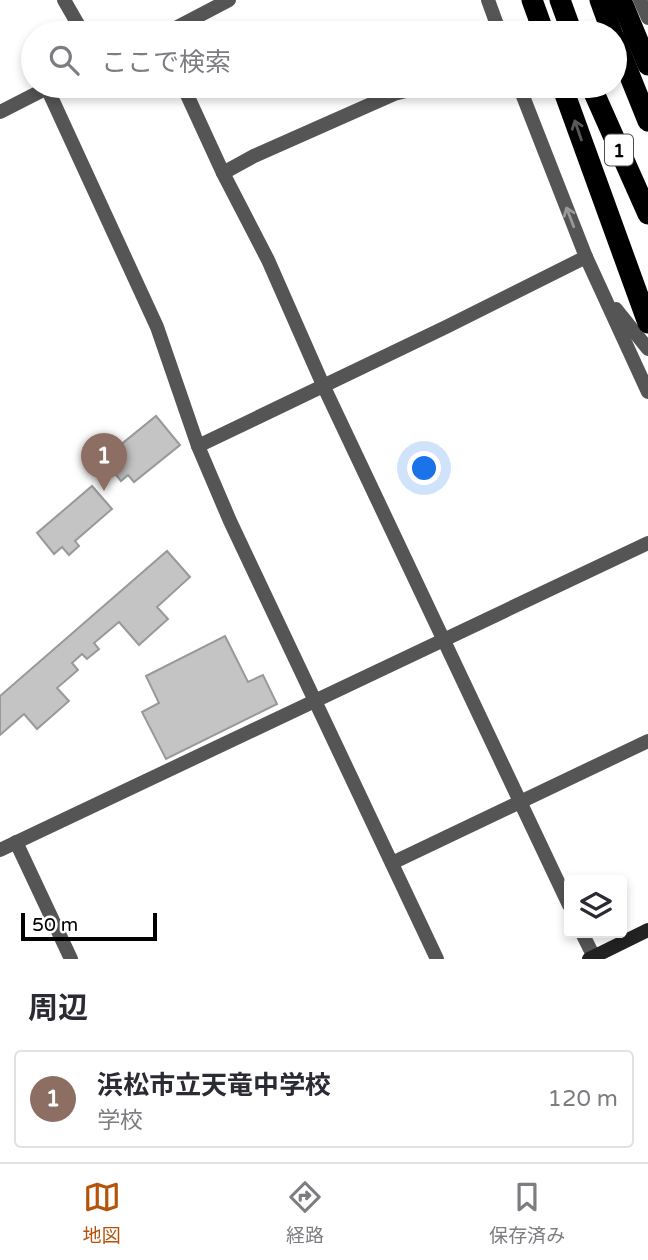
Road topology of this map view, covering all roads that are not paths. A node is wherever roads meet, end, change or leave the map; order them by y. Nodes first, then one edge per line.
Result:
1 (64, 0) edge
2 (229, 0) edge
3 (488, 0) edge
4 (533, 0) edge
5 (560, 0) edge
6 (600, 0) edge
7 (621, 0) edge
8 (640, 0) edge
9 (648, 18) edge
10 (76, 21) edge
11 (189, 21) edge
12 (496, 21) edge
13 (540, 21) edge
14 (568, 21) edge
15 (608, 21) edge
16 (648, 65) edge
17 (627, 69) edge
18 (27, 98) edge
19 (54, 98) edge
20 (189, 98) edge
21 (383, 98) edge
22 (524, 98) edge
23 (566, 98) edge
24 (596, 98) edge
25 (0, 112) edge
26 (648, 121) edge
27 (223, 173) junction
28 (648, 214) edge
29 (586, 257) junction
30 (601, 290) junction
31 (648, 323) edge
32 (648, 349) edge
33 (323, 385) junction
34 (648, 392) edge
35 (198, 446) junction
36 (648, 543) edge
37 (444, 641) junction
38 (315, 702) junction
39 (648, 741) edge
40 (520, 802) junction
41 (16, 842) junction
42 (0, 850) edge
43 (392, 863) junction
44 (564, 894) edge
45 (648, 930) edge
46 (584, 938) edge
47 (593, 958) edge
48 (71, 959) edge
49 (438, 959) edge

1 - 10 street
2 - 11 street
3 - 12 street
4 - 13 highway
5 - 14 highway
6 - 15 highway
7 - 16 highway
8 - 9 street
17 - 26 highway, 1
18 - 25 street
19 - 35 street
20 - 27 street
21 - 27 street
29 -> 22 street
31 -> 23 highway
24 - 28 highway, 1
27 - 33 street
29 - 30 street
29 - 33 street
30 - 32 street
30 - 34 street
33 - 35 street
33 - 37 street
35 - 38 street
36 - 37 street
37 - 38 street
37 - 40 street
38 - 41 street
38 - 43 street
39 - 40 street
40 - 43 street
40 - 44 street
41 - 42 street
41 - 48 street
43 - 49 street
45 - 47 street
46 - 47 street

